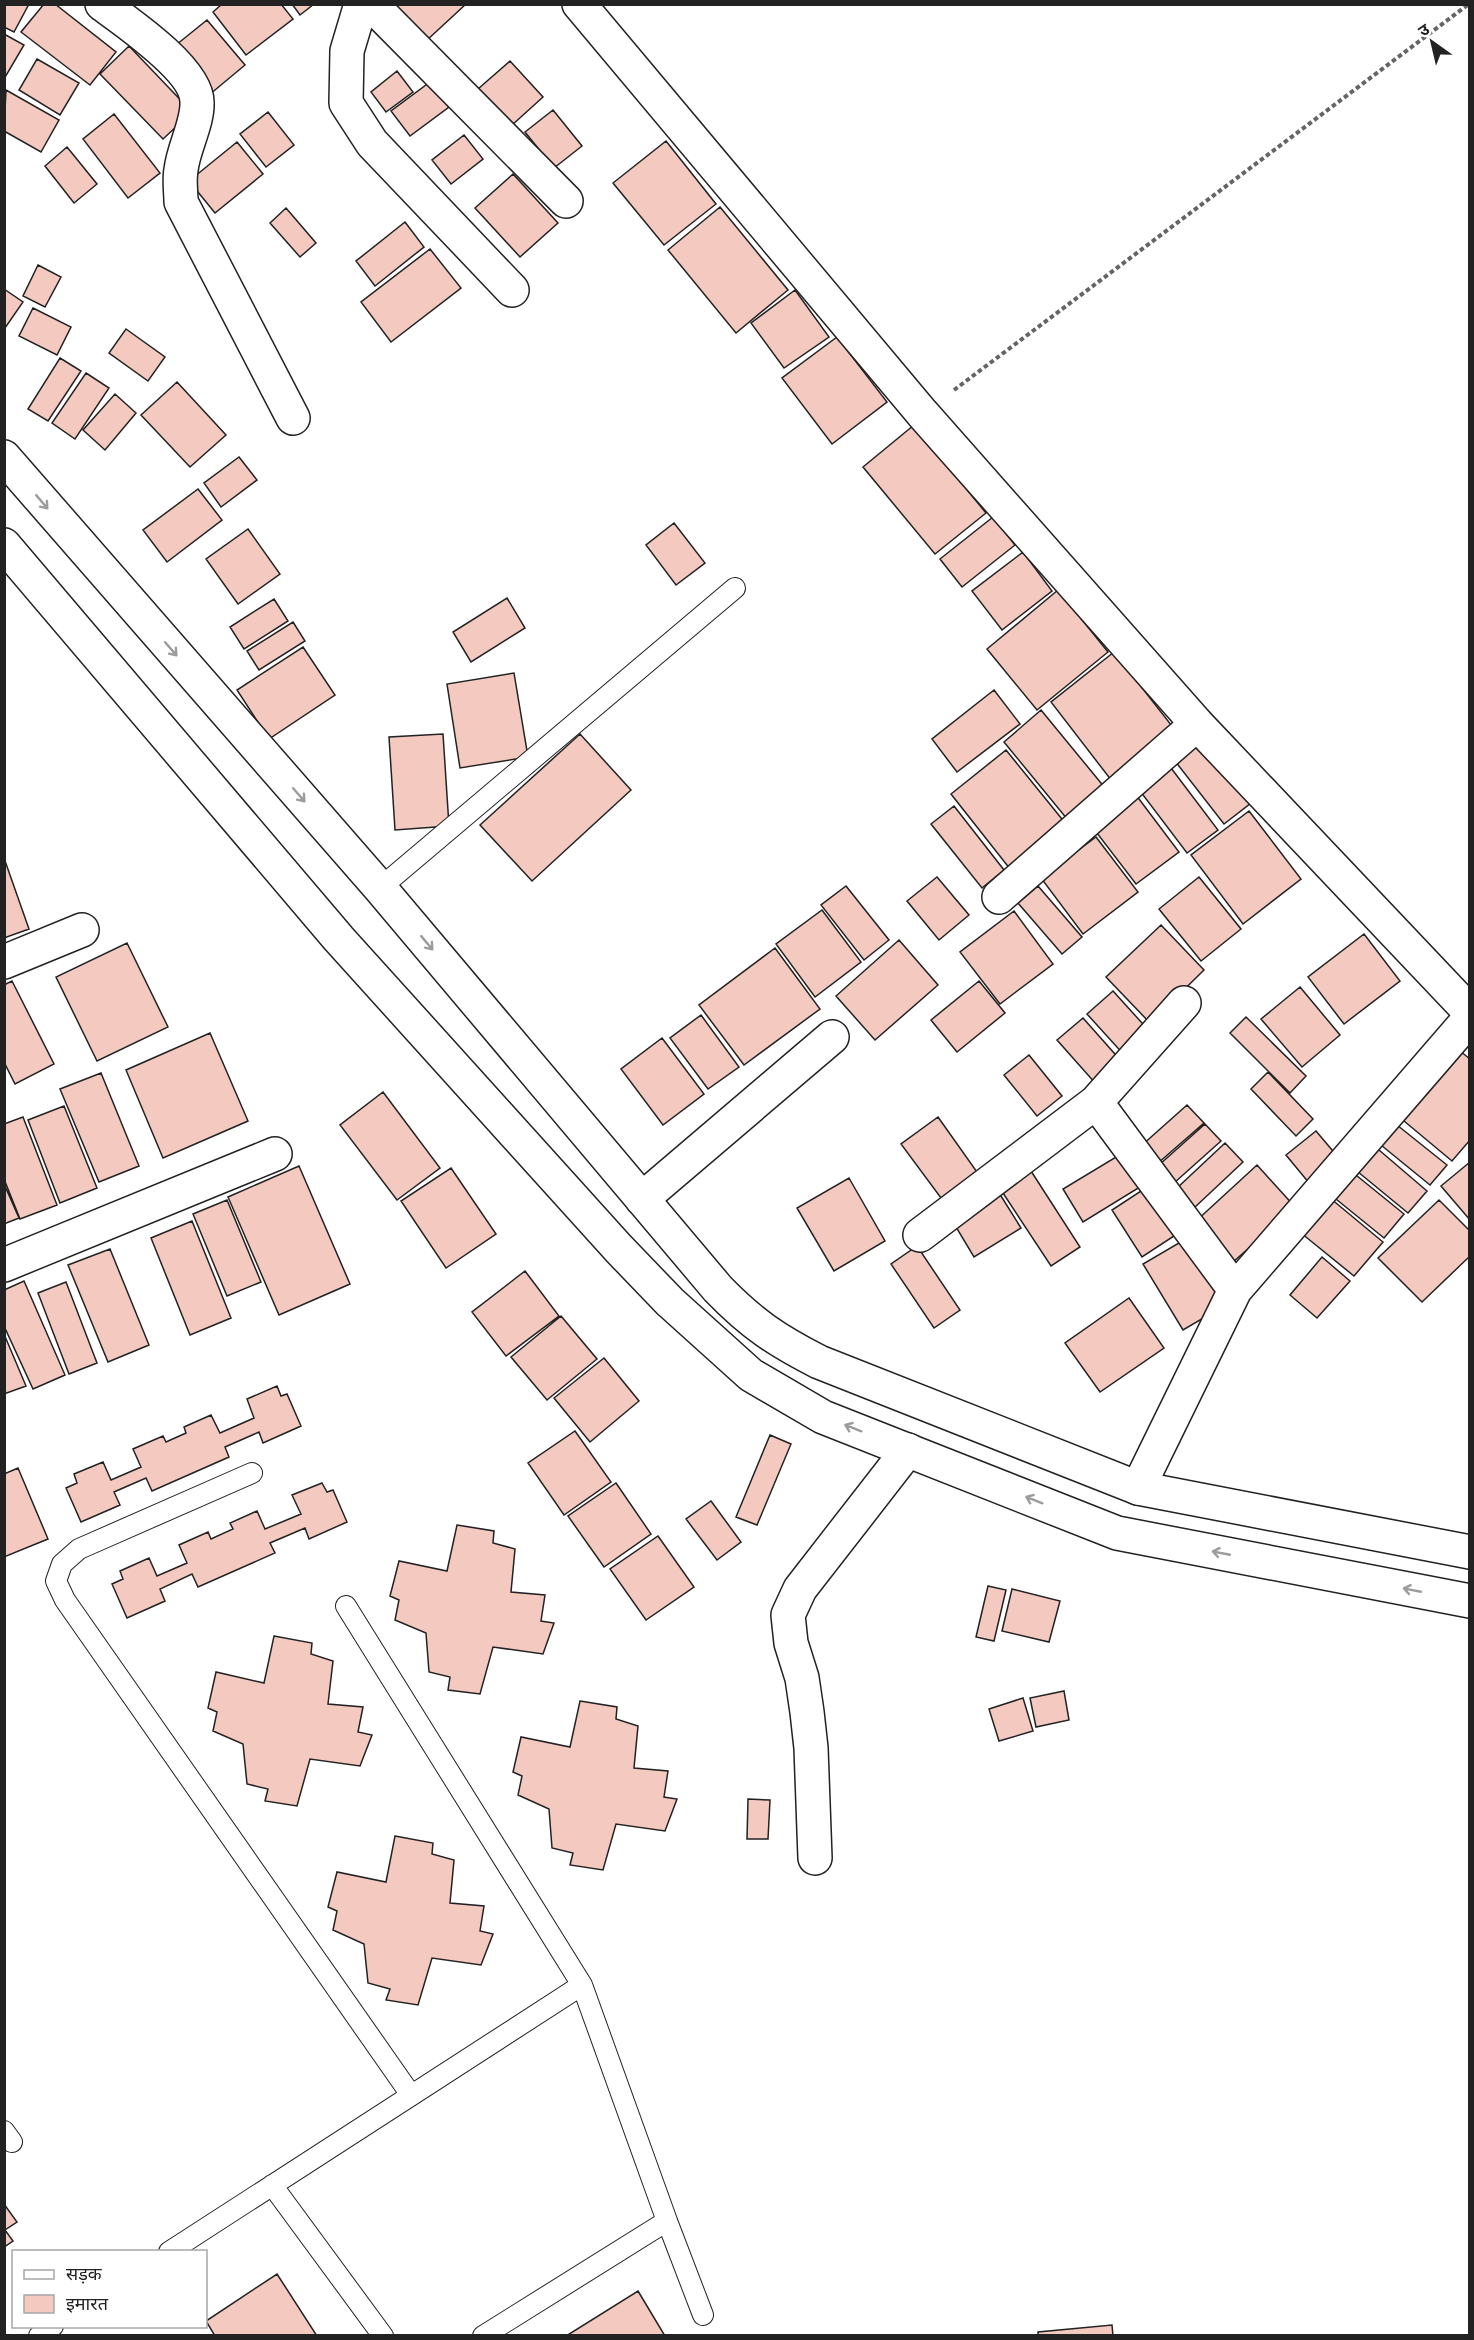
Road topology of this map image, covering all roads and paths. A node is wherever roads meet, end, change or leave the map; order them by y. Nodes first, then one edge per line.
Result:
1 (102, 4) edge
2 (361, 4) edge
3 (371, 4) edge
4 (579, 4) edge
5 (1469, 4) edge
6 (566, 201) dead end
7 (512, 291) dead end
8 (922, 413) junction
9 (293, 418) dead end
10 (4, 457) edge
11 (4, 545) edge
12 (735, 588) dead end
13 (1197, 724) junction
14 (380, 888) junction
15 (999, 897) dead end
16 (82, 930) dead end
17 (4, 962) edge
18 (1184, 1003) dead end
19 (1470, 1012) edge
20 (1470, 1018) edge
21 (832, 1038) dead end
22 (1096, 1102) junction
23 (275, 1154) dead end
24 (642, 1199) junction
25 (920, 1235) dead end
26 (4, 1265) edge
27 (1235, 1290) junction
28 (908, 1450) junction
29 (252, 1473) dead end
30 (1138, 1488) junction
31 (1470, 1552) edge
32 (1470, 1601) edge
33 (346, 1606) dead end
34 (815, 1858) dead end
35 (582, 1985) junction
36 (411, 2096) junction
37 (272, 2185) junction
38 (667, 2221) junction
39 (172, 2250) edge
40 (703, 2315) dead end
41 (383, 2336) edge
42 (483, 2336) edge

1 - 9 street
2 - 7 street
3 - 6 street
4 - 8 street
5 - 8 path
8 - 13 street
10 -> 14 street
28 -> 11 street
12 - 14 lane
13 - 15 street
13 - 19 street
14 -> 24 street
16 - 17 street
18 - 22 street
20 - 27 street
21 - 24 street
22 - 25 street
22 - 27 street
23 - 26 street
24 - 30 street
27 - 30 street
32 -> 28 street
28 - 34 street
29 - 36 lane
30 - 31 street
33 - 35 lane
35 - 36 lane
35 - 38 lane
36 - 37 lane
37 - 39 lane
37 - 41 lane
38 - 40 lane
38 - 42 lane

